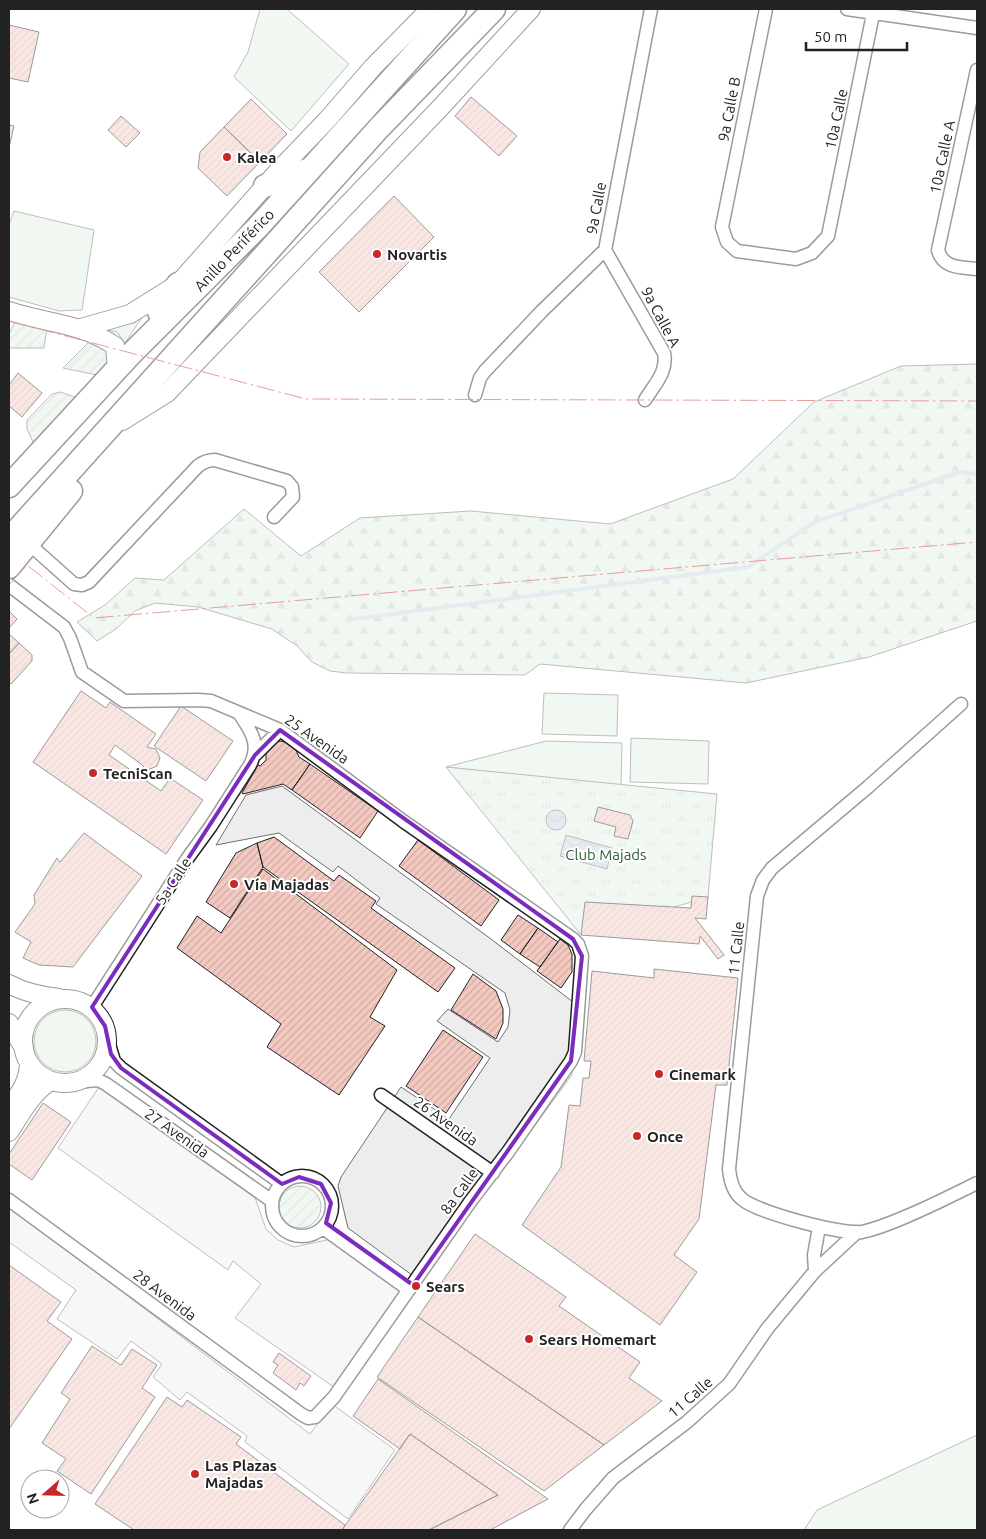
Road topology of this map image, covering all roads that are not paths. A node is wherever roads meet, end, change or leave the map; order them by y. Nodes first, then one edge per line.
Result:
1 (430, 9) edge
2 (455, 9) edge
3 (470, 9) edge
4 (494, 9) edge
5 (531, 9) edge
6 (651, 9) edge
7 (766, 9) edge
8 (847, 9) edge
9 (874, 11) edge
10 (977, 28) edge
11 (977, 70) edge
12 (379, 128) junction
13 (311, 168) junction
14 (265, 186) junction
15 (828, 236) joint
16 (605, 250) junction
17 (977, 269) edge
18 (178, 284) junction
19 (9, 311) edge
20 (81, 328) junction
21 (123, 363) junction
22 (474, 395) dead end
23 (645, 400) dead end
24 (102, 436) junction
25 (9, 486) edge
26 (274, 517) dead end
27 (19, 541) edge
28 (9, 567) edge
29 (9, 585) edge
30 (961, 704) dead end
31 (239, 713) junction
32 (280, 730) junction
33 (255, 755) junction
34 (580, 950) joint
35 (9, 984) edge
36 (62, 998) junction
37 (92, 1007) junction
38 (9, 1023) edge
39 (108, 1042) junction
40 (26, 1055) junction
41 (51, 1081) junction
42 (76, 1082) junction
43 (381, 1095) dead end
44 (9, 1108) edge
45 (9, 1132) edge
46 (493, 1173) junction
47 (282, 1184) junction
48 (977, 1184) edge
49 (9, 1200) edge
50 (272, 1201) junction
51 (325, 1225) junction
52 (819, 1227) junction
53 (857, 1232) junction
54 (815, 1271) junction
55 (411, 1288) junction
56 (301, 1414) joint
57 (570, 1530) edge

1 - 14 street, Anillo Periférico
2 - 13 highway, Anillo Periférico
3 - 12 highway
4 - 12 highway, Anillo Periférico
5 - 24 street
6 - 16 street, 9a Calle
7 - 15 street, 9a Calle B
8 - 9 street
9 - 10 street
9 - 15 street, 10a Calle
11 - 17 street, 10a Calle A
12 - 24 highway, Anillo Periférico
13 - 14 highway
13 - 21 highway, Anillo Periférico
14 - 18 street, Anillo Periférico
16 - 22 street, 9a Calle
16 - 23 street, 9a Calle A
18 - 20 street, Anillo Periférico
18 - 21 highway
19 - 20 street
20 - 21 street
21 - 25 highway, Anillo Periférico
24 - 27 highway, Anillo Periférico
26 - 27 street
27 - 28 highway, Anillo Periférico
29 - 31 street, 25 Avenida
30 - 52 street, 11 Calle
31 - 32 street, 25 Avenida
31 - 33 street
32 - 33 street, 5a Calle
32 - 34 street, 25 Avenida
33 - 37 street, 5a Calle
34 - 46 street, 8a Calle
35 - 36 street
36 - 37 street
36 - 40 street
37 - 39 street
38 - 40 street
39 - 42 street
39 - 47 street, 27 Avenida
40 - 41 street
40 - 44 street
41 - 42 street
41 - 45 street
42 - 50 street, 27 Avenida
43 - 46 street, 26 Avenida
46 - 55 street, 8a Calle
47 - 50 street
47 - 51 street
48 - 53 street, 11 Calle
49 - 56 street, 28 Avenida
50 - 51 street
51 - 55 street
52 - 53 street, 11 Calle
52 - 54 street
53 - 54 street, 11 Calle
54 - 57 street, 11 Calle
55 - 56 street, 8a Calle

